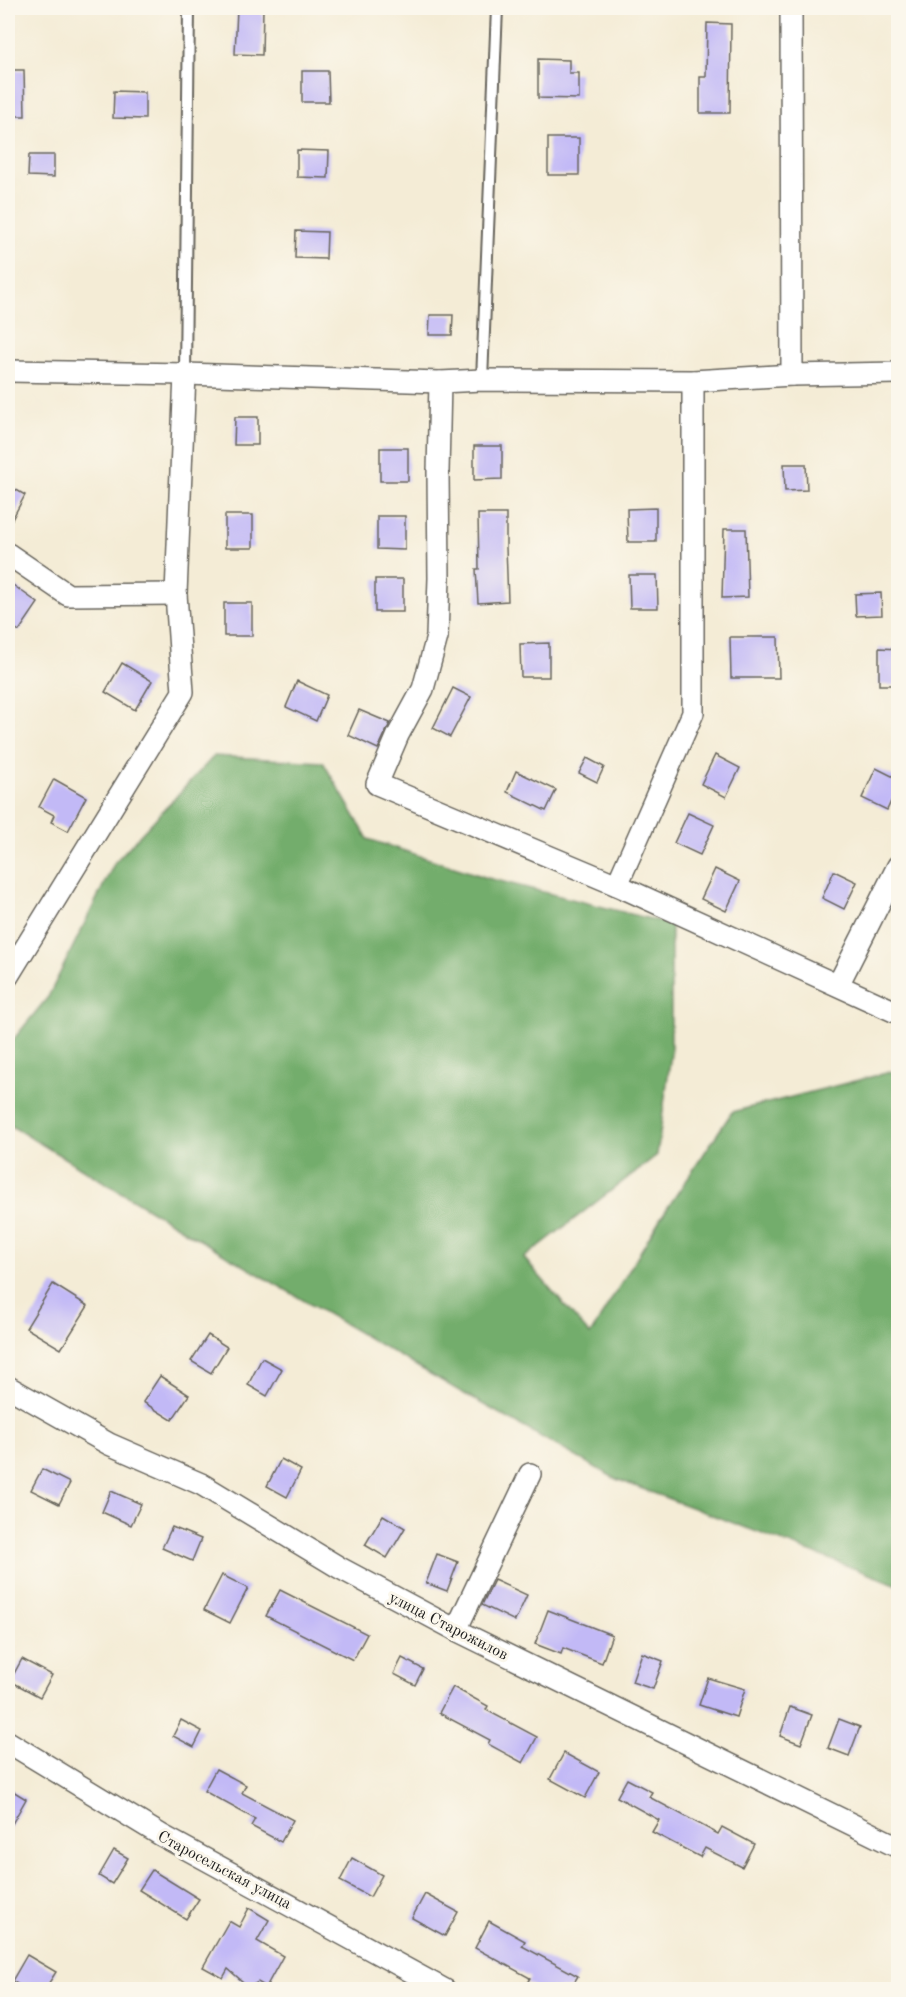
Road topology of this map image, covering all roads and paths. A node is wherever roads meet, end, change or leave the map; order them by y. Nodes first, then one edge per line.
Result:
1 (189, 8) edge
2 (497, 8) edge
3 (790, 8) edge
4 (8, 371) edge
5 (185, 374) junction
6 (898, 374) edge
7 (792, 375) junction
8 (482, 380) junction
9 (693, 381) junction
10 (440, 382) junction
11 (8, 554) edge
12 (176, 594) junction
13 (898, 866) edge
14 (617, 885) junction
15 (8, 976) edge
16 (838, 985) junction
17 (898, 1013) edge
18 (8, 1387) edge
19 (530, 1474) dead end
20 (456, 1630) junction
21 (8, 1742) edge
22 (898, 1847) edge
23 (445, 1989) edge

1 - 5 lane
2 - 8 lane
3 - 7 street
4 - 5 street
5 - 10 street
5 - 12 street
6 - 7 street
7 - 9 street
8 - 9 street
8 - 10 street
9 - 14 street
10 - 14 street
11 - 12 street
12 - 15 street
13 - 16 street
14 - 16 street
16 - 17 street
18 - 20 street, улица Старожилов
19 - 20 street
20 - 22 street, улица Старожилов
21 - 23 street, Старосельская улица

